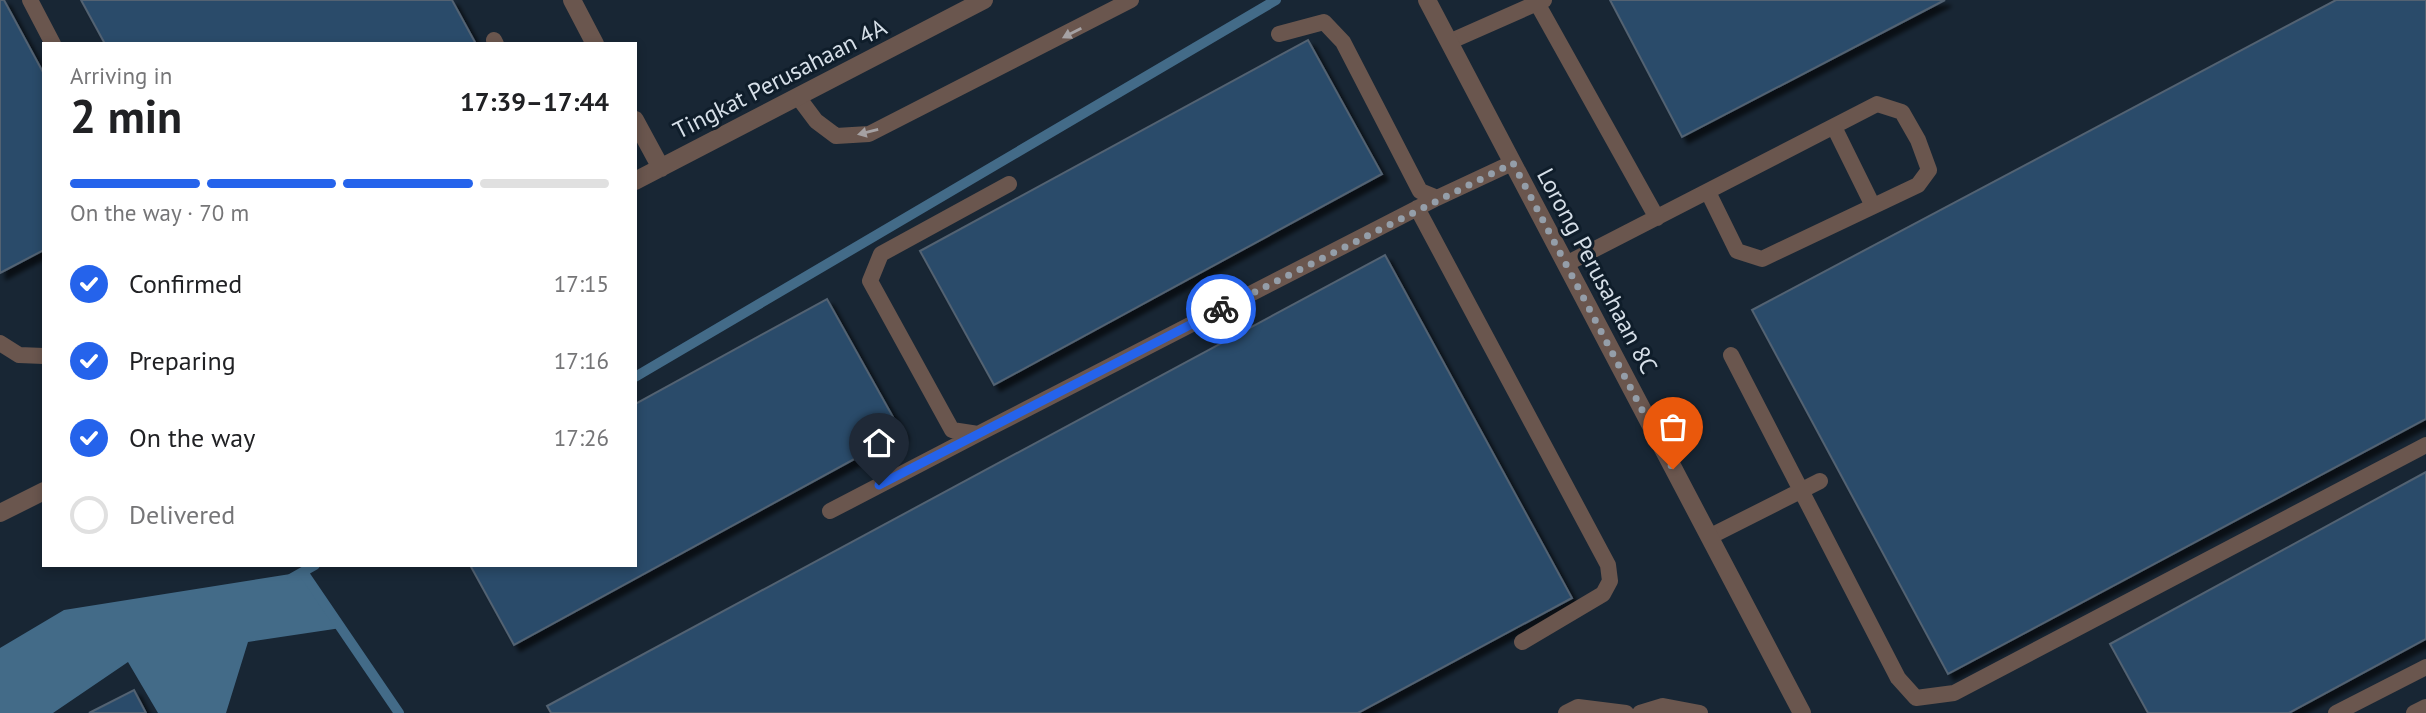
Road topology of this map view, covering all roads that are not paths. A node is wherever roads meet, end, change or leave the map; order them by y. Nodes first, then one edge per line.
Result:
1 (30, 0) edge
2 (572, 0) edge
3 (984, 0) edge
4 (1132, 0) edge
5 (1427, 0) edge
6 (1540, 2) edge
7 (1279, 34) dead end
8 (52, 42) edge
9 (594, 42) edge
10 (1449, 42) junction
11 (798, 97) junction
12 (637, 124) edge
13 (1834, 127) junction
14 (1513, 163) junction
15 (661, 168) junction
16 (637, 180) edge
17 (1009, 184) dead end
18 (1708, 192) junction
19 (1437, 198) junction
20 (1873, 206) junction
21 (1417, 208) junction
22 (1657, 218) junction
23 (1566, 264) junction
24 (0, 343) edge
25 (1731, 355) dead end
26 (42, 356) edge
27 (978, 434) junction
28 (2426, 445) edge
29 (1820, 481) dead end
30 (1800, 491) junction
31 (42, 492) edge
32 (830, 511) dead end
33 (0, 513) edge
34 (1709, 537) junction
35 (1522, 642) dead end
36 (2426, 667) edge
37 (2426, 707) edge
38 (1566, 713) edge
39 (1626, 713) edge
40 (1640, 713) edge
41 (1700, 713) edge
42 (1802, 713) edge
43 (2336, 713) edge
44 (2414, 713) edge

1 - 8 lane
2 - 9 street
3 - 11 street, Tingkat Perusahaan 4A
4 -> 11 lane
5 - 10 street, Lorong Perusahaan 8C
6 - 10 lane
6 - 22 lane
7 - 19 lane
10 - 14 street, Lorong Perusahaan 8C
11 - 15 street, Tingkat Perusahaan 4A
12 - 15 street
13 - 18 lane
13 - 20 lane
13 - 20 lane
14 - 19 lane
14 - 23 street, Lorong Perusahaan 8C
15 - 16 street, Tingkat Perusahaan 4A
17 - 27 lane
18 - 20 lane
18 - 22 lane
19 - 21 lane
21 - 27 lane
21 - 35 lane
22 - 23 lane
23 - 34 street, Lorong Perusahaan 8C
24 - 26 lane
25 - 30 lane
27 - 32 lane
28 - 30 lane
29 - 30 lane
30 - 34 lane
31 - 33 street
34 - 42 street, Lorong Perusahaan 8C
36 - 43 lane
37 - 44 lane
38 - 39 lane
40 - 41 lane

